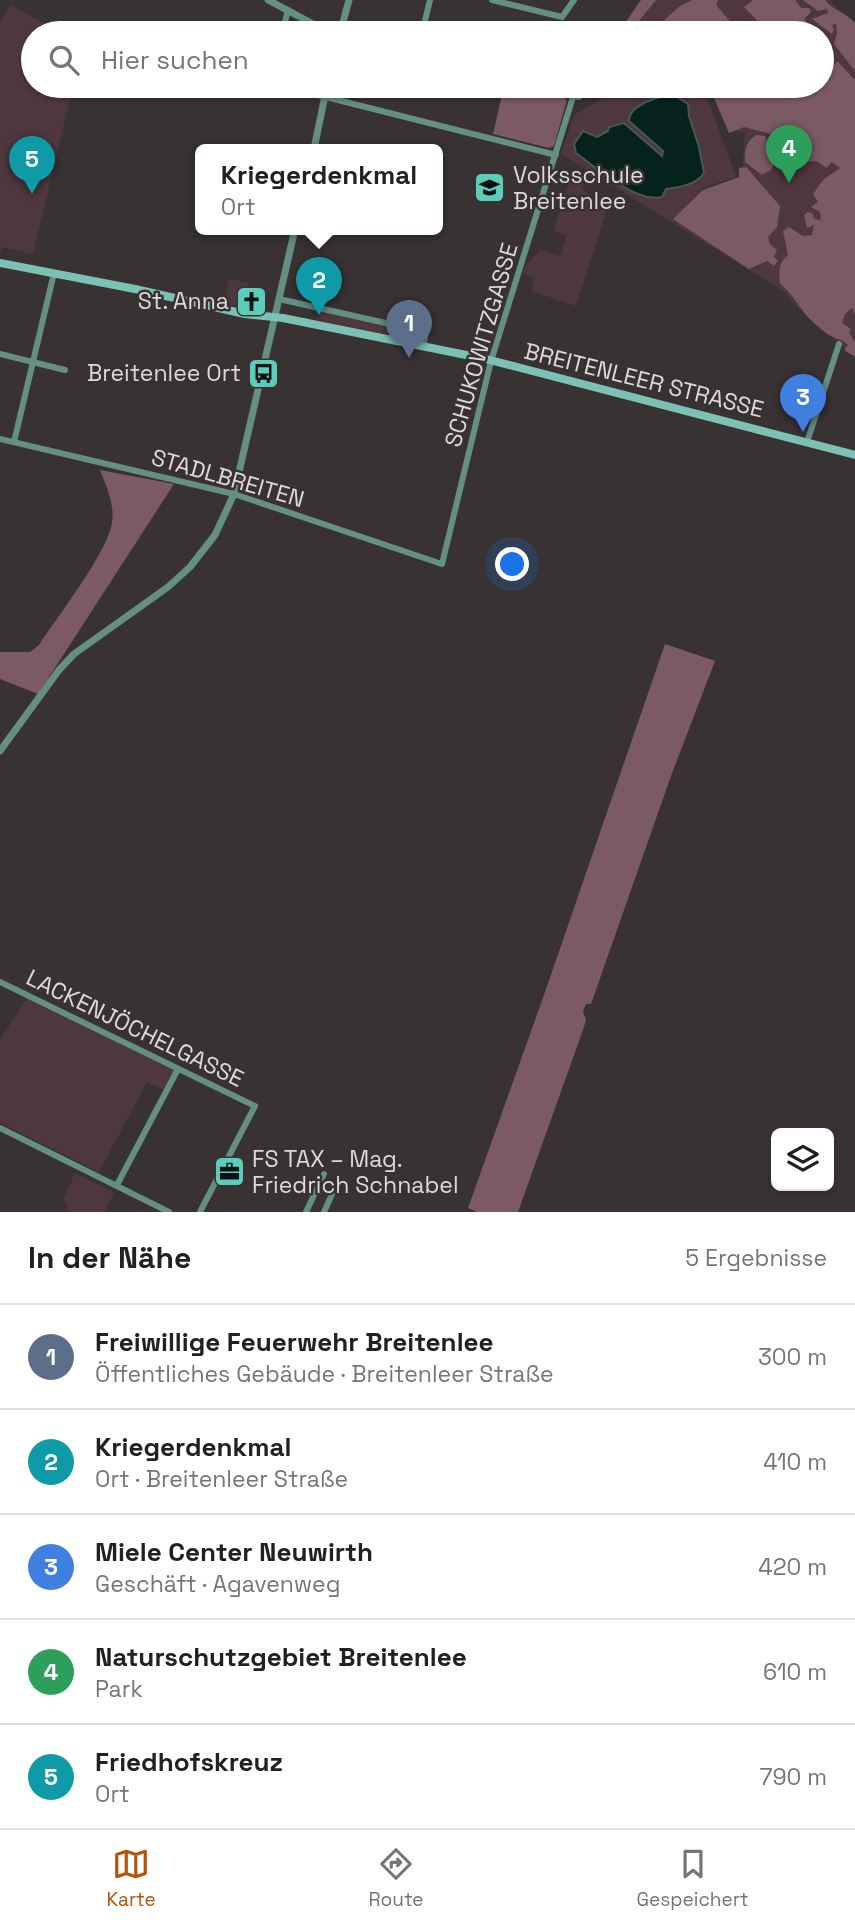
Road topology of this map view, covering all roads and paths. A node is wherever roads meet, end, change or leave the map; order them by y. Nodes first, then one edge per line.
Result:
1 (268, 0) edge
2 (349, 0) edge
3 (430, 0) edge
4 (574, 0) edge
5 (497, 1) edge
6 (288, 10) junction
7 (285, 21) edge
8 (308, 21) edge
9 (343, 21) edge
10 (425, 21) edge
11 (325, 98) edge
12 (329, 98) edge
13 (576, 98) edge
14 (315, 144) edge
15 (556, 155) junction
16 (294, 235) edge
17 (0, 265) edge
18 (54, 273) junction
19 (279, 299) junction
20 (275, 317) junction
21 (839, 344) dead end
22 (423, 346) junction
23 (0, 354) edge
24 (491, 360) junction
25 (34, 362) junction
26 (65, 370) dead end
27 (0, 439) edge
28 (14, 442) junction
29 (807, 442) junction
30 (855, 455) edge
31 (234, 494) junction
32 (442, 564) joint
33 (0, 735) edge
34 (9, 739) junction
35 (0, 751) edge
36 (0, 982) edge
37 (178, 1069) junction
38 (0, 1128) edge
39 (324, 1174) dead end
40 (338, 1181) dead end
41 (117, 1185) junction
42 (169, 1212) edge
43 (200, 1212) edge
44 (306, 1212) edge
45 (324, 1212) edge

1 - 6 street
2 - 9 street
3 - 10 street
4 - 5 street
6 - 7 street
6 - 8 street
11 - 14 street
12 - 15 street
13 - 15 street, SCHUKOWITZGASSE
15 - 24 street, SCHUKOWITZGASSE
16 - 19 street
17 - 18 main road, BREITENLEER STRASSE
18 - 20 main road, BREITENLEER STRASSE
18 - 25 street
19 - 20 street
19 - 22 street
20 - 22 main road, BREITENLEER STRASSE
20 - 31 street
21 - 29 street
22 - 24 main road, BREITENLEER STRASSE
23 - 25 street
24 - 29 main road, BREITENLEER STRASSE
24 - 32 street, SCHUKOWITZGASSE
25 - 26 street
25 - 28 street
27 - 28 street, STADLBREITEN
28 - 31 street, STADLBREITEN
29 - 30 main road, BREITENLEER STRASSE
31 - 32 street, STADLBREITEN
31 - 34 street
33 - 34 street
34 - 35 street
36 - 37 street, LACKENJÖCHELGASSE
37 - 41 street
37 - 43 street, LACKENJÖCHELGASSE
38 - 41 street
39 - 44 street
40 - 45 street
41 - 42 street

